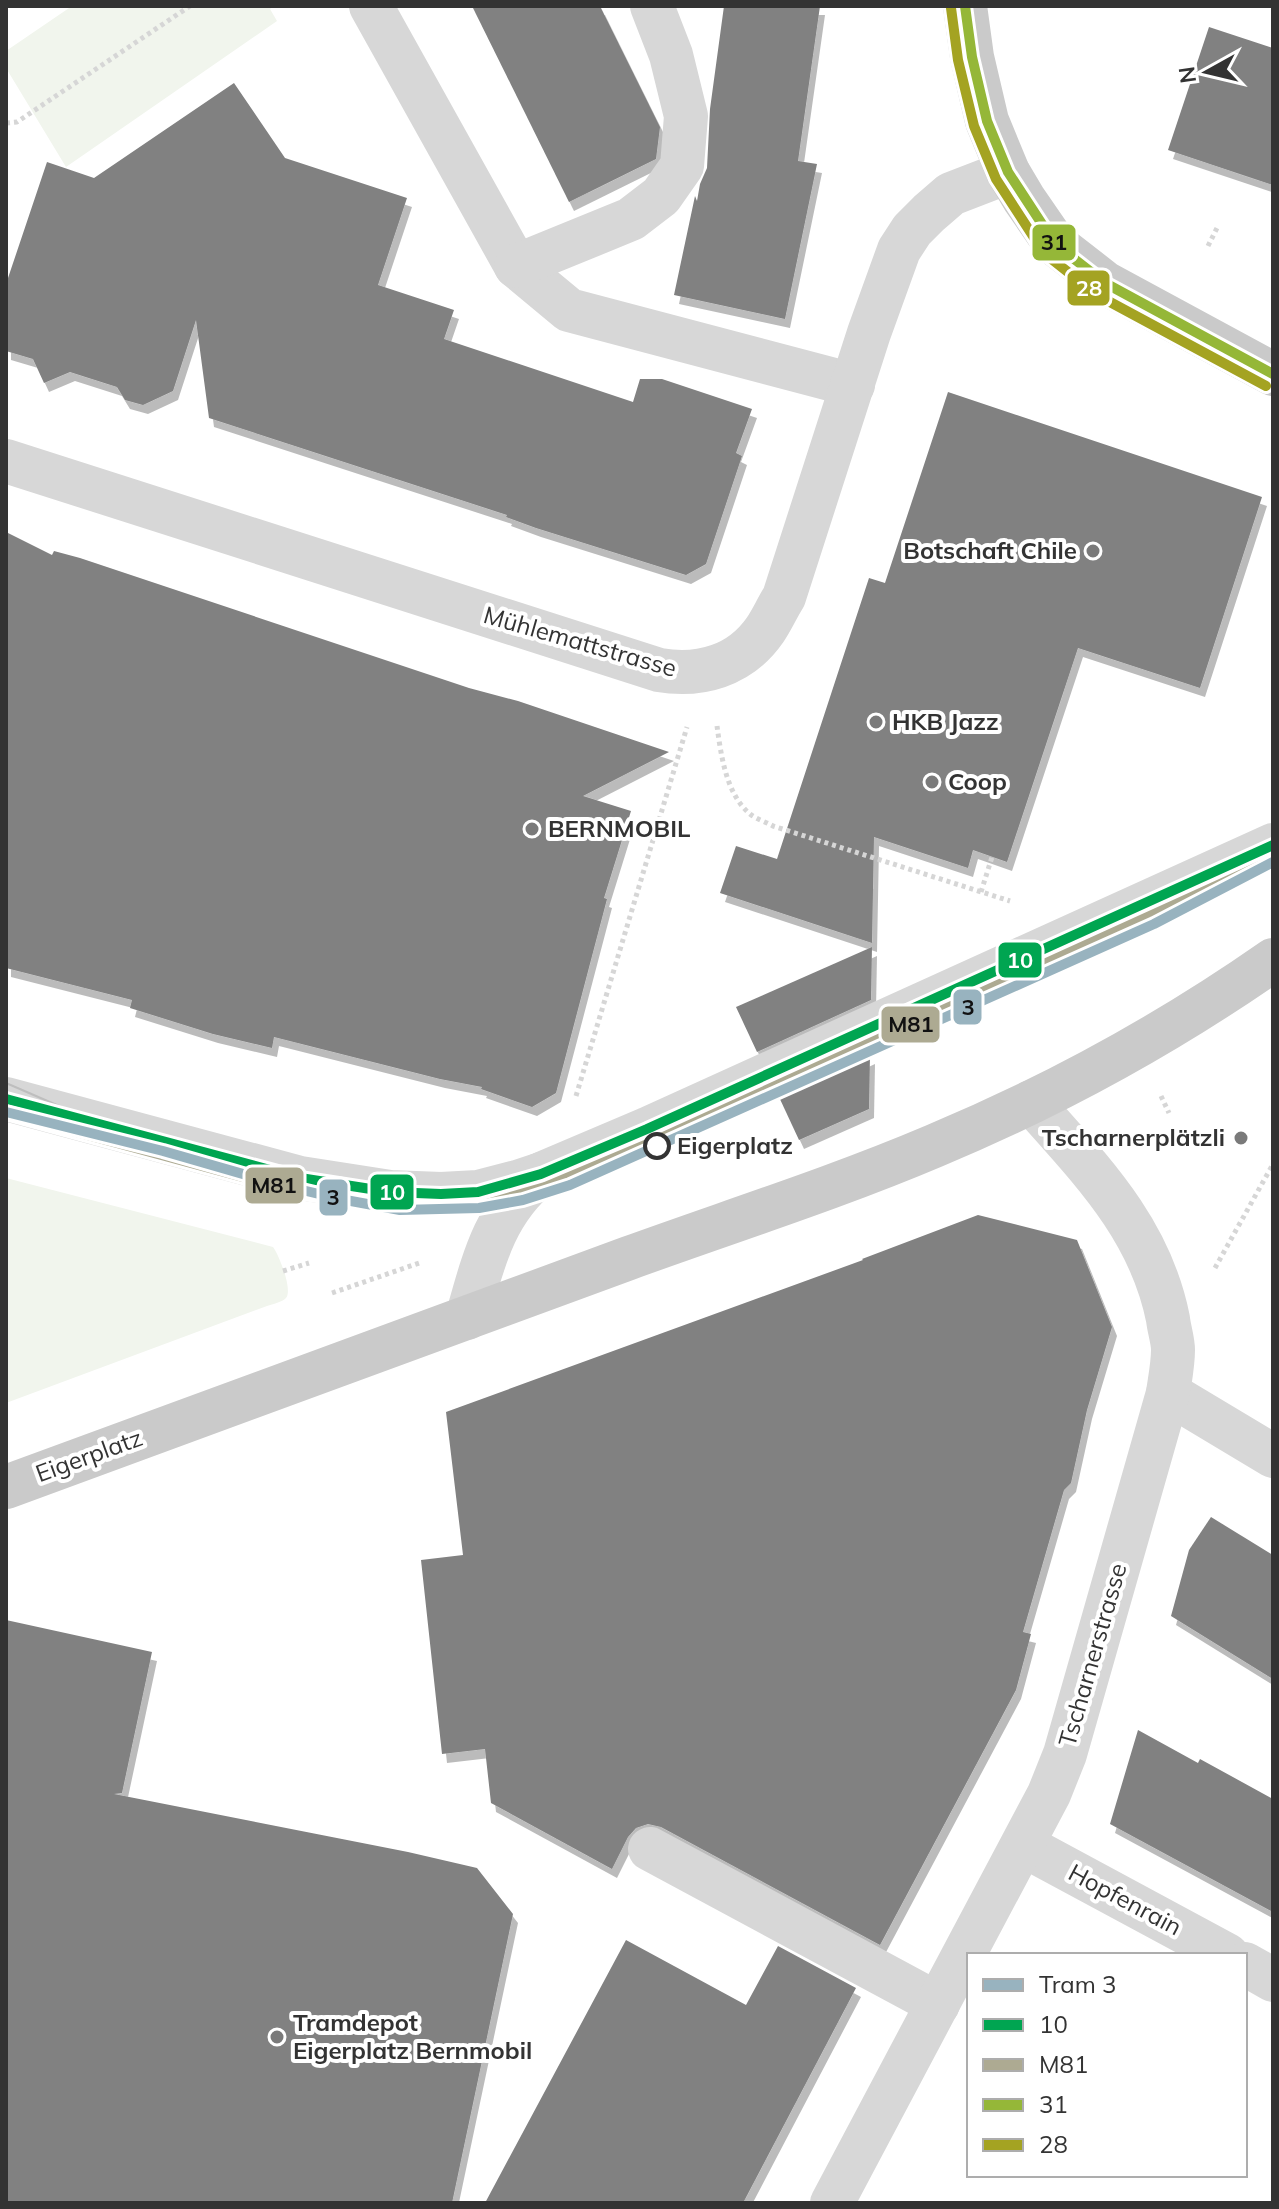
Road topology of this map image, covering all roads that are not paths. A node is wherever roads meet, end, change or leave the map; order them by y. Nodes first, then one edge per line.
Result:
1 (371, 6) edge
2 (652, 6) edge
3 (965, 6) edge
4 (1008, 172) junction
5 (516, 266) junction
6 (1273, 374) edge
7 (853, 385) junction
8 (6, 461) edge
9 (1273, 845) edge
10 (1273, 960) edge
11 (6, 1099) edge
12 (1031, 1102) junction
13 (541, 1174) junction
14 (467, 1318) junction
15 (1168, 1393) junction
16 (1273, 1456) edge
17 (6, 1487) edge
18 (1023, 1845) junction
19 (650, 1849) dead end
20 (1223, 1953) edge
21 (1247, 1965) edge
22 (1273, 1980) edge
23 (938, 2004) junction
24 (832, 2203) edge

1 - 5 street
2 - 5 street
3 - 4 main road
4 - 6 main road
4 - 7 street, Mühlemattstrasse
5 - 7 street
7 - 8 street, Mühlemattstrasse
9 - 13 street
10 - 12 main road, Eigerplatz
11 - 13 street
12 - 14 main road, Eigerplatz
12 - 15 street, Tscharnerstrasse
13 - 14 street
14 - 17 main road, Eigerplatz
15 - 16 street
15 - 18 street, Tscharnerstrasse
18 - 20 street, Hopfenrain
18 - 23 street, Tscharnerstrasse
19 - 23 street
21 - 22 street
23 - 24 street, Tscharnerstrasse

